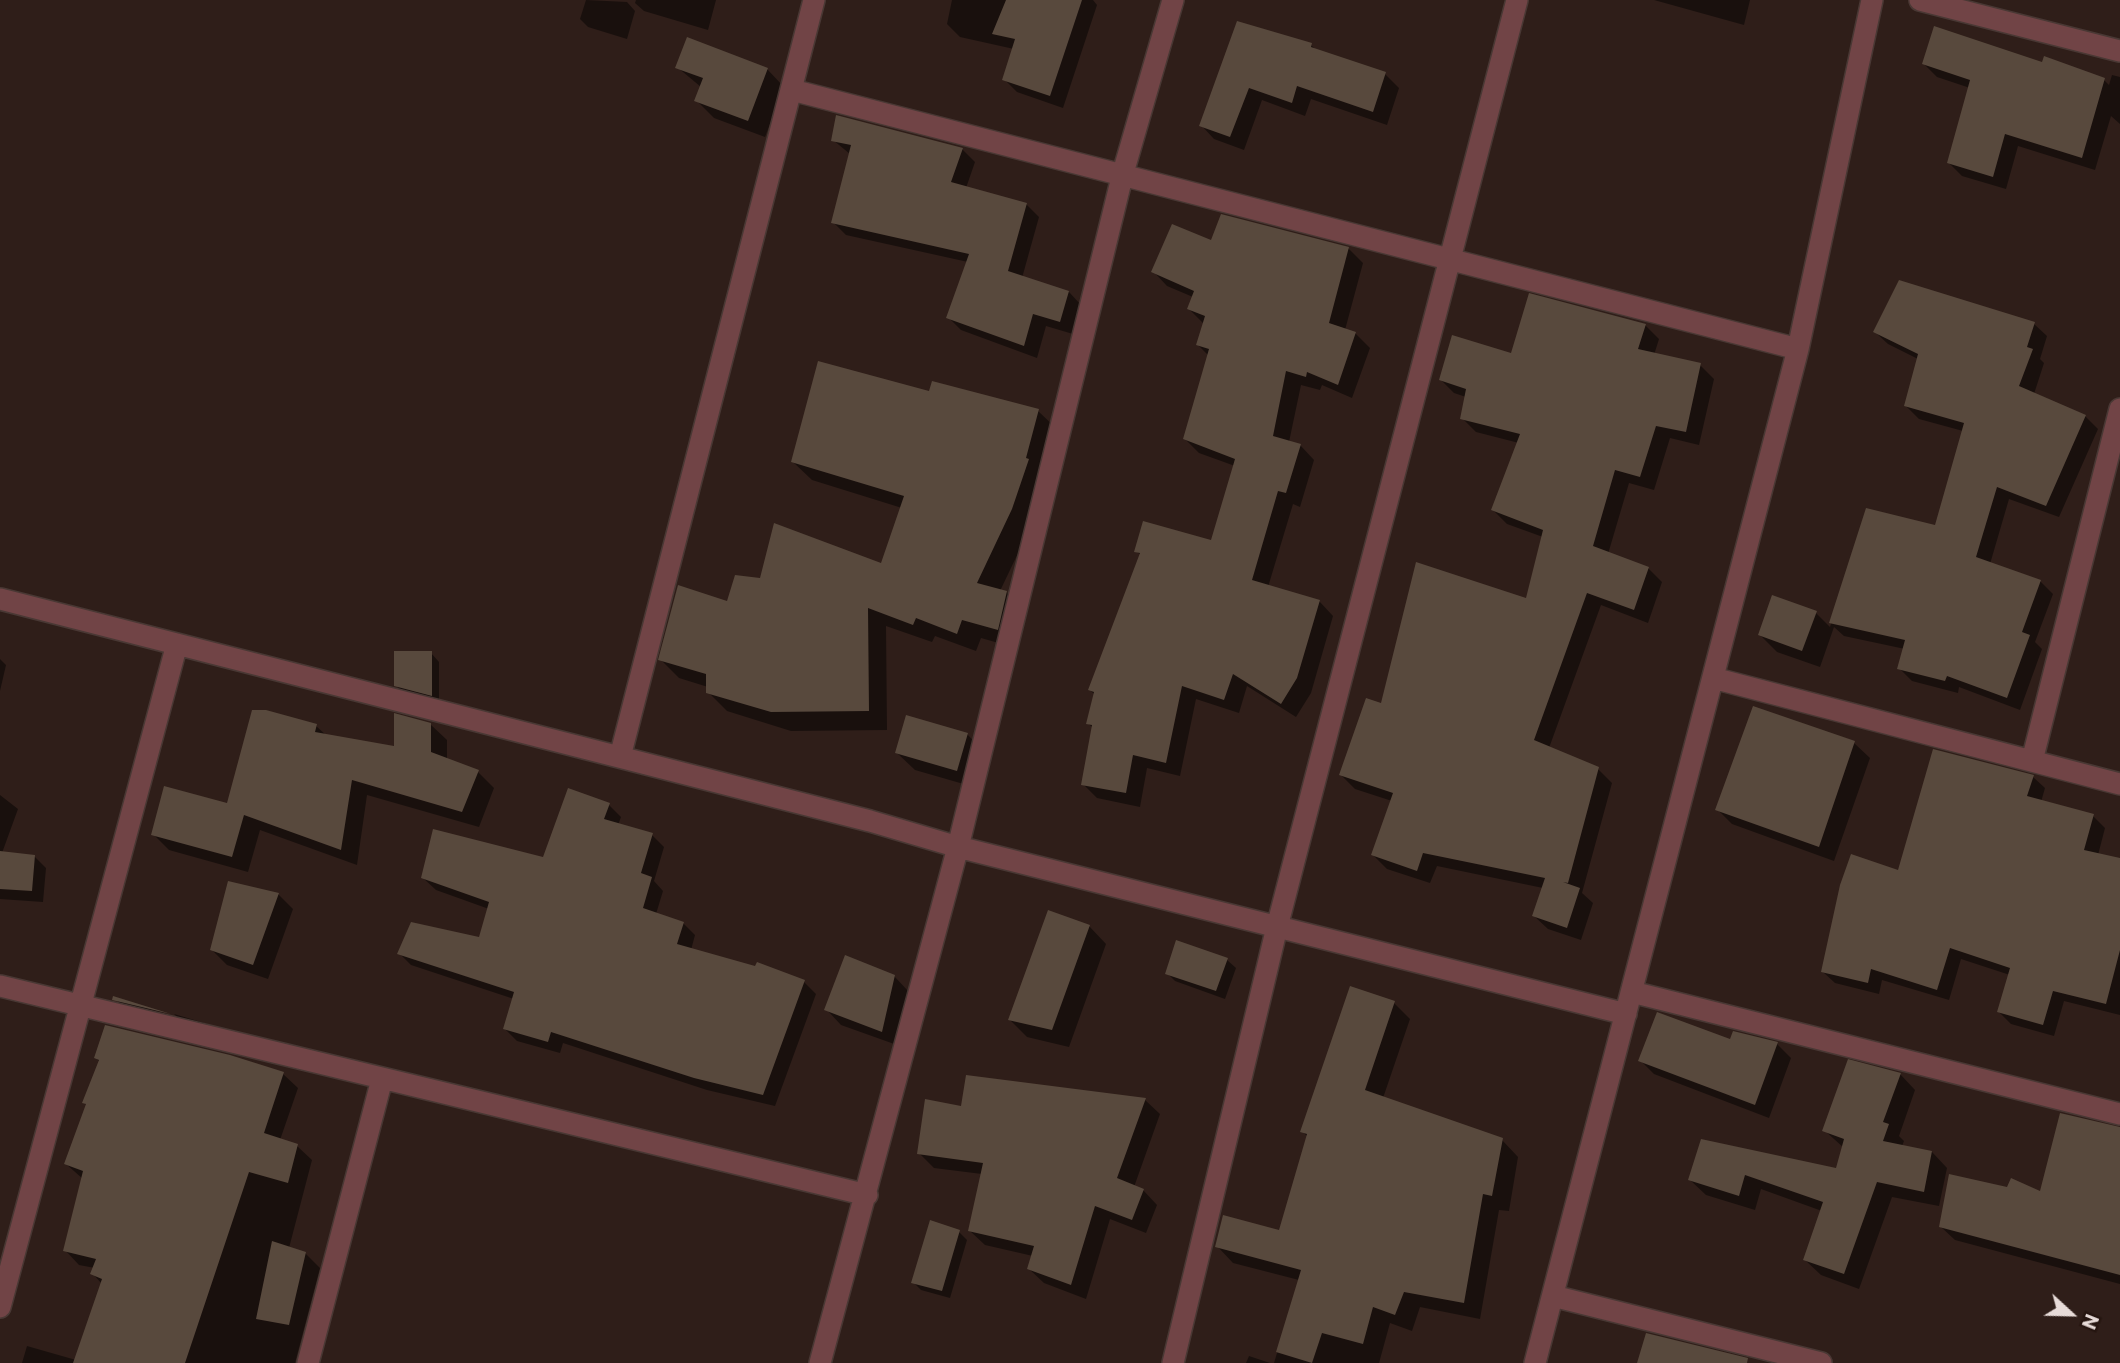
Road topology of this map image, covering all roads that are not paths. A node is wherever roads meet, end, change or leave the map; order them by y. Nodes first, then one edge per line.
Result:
1 (814, 0) edge
2 (1173, 0) edge
3 (1517, 0) edge
4 (1872, 0) edge
5 (1920, 0) edge
6 (2120, 51) edge
7 (792, 90) junction
8 (1123, 173) junction
9 (1448, 258) junction
10 (1797, 349) junction
11 (2120, 408) edge
12 (0, 599) edge
13 (177, 644) junction
14 (1713, 678) junction
15 (620, 757) junction
16 (2032, 761) junction
17 (2120, 784) edge
18 (958, 847) junction
19 (1277, 927) junction
20 (0, 986) edge
21 (1632, 992) junction
22 (81, 1006) junction
23 (1626, 1014) junction
24 (382, 1079) junction
25 (2120, 1114) edge
26 (867, 1195) junction
27 (1553, 1296) junction
28 (0, 1307) edge
29 (308, 1363) edge
30 (820, 1363) edge
31 (1172, 1363) edge
32 (1535, 1363) edge
33 (1821, 1363) edge

1 - 7 street
2 - 8 street
3 - 9 street
4 - 10 street
5 - 6 street
7 - 8 street
7 - 15 street
8 - 9 street
8 - 18 street
9 - 10 street
9 - 19 street
10 - 14 street
11 - 16 street
12 - 13 street
13 - 15 street
13 - 22 street
14 - 16 street
14 - 21 street
15 - 18 street
16 - 17 street
18 - 19 street
18 - 26 street
19 - 23 street
19 - 31 street
20 - 22 street
21 - 23 street
21 - 25 street
22 - 24 street
22 - 28 street
23 - 27 street
24 - 26 street
24 - 29 street
26 - 30 street
27 - 32 street
27 - 33 street

